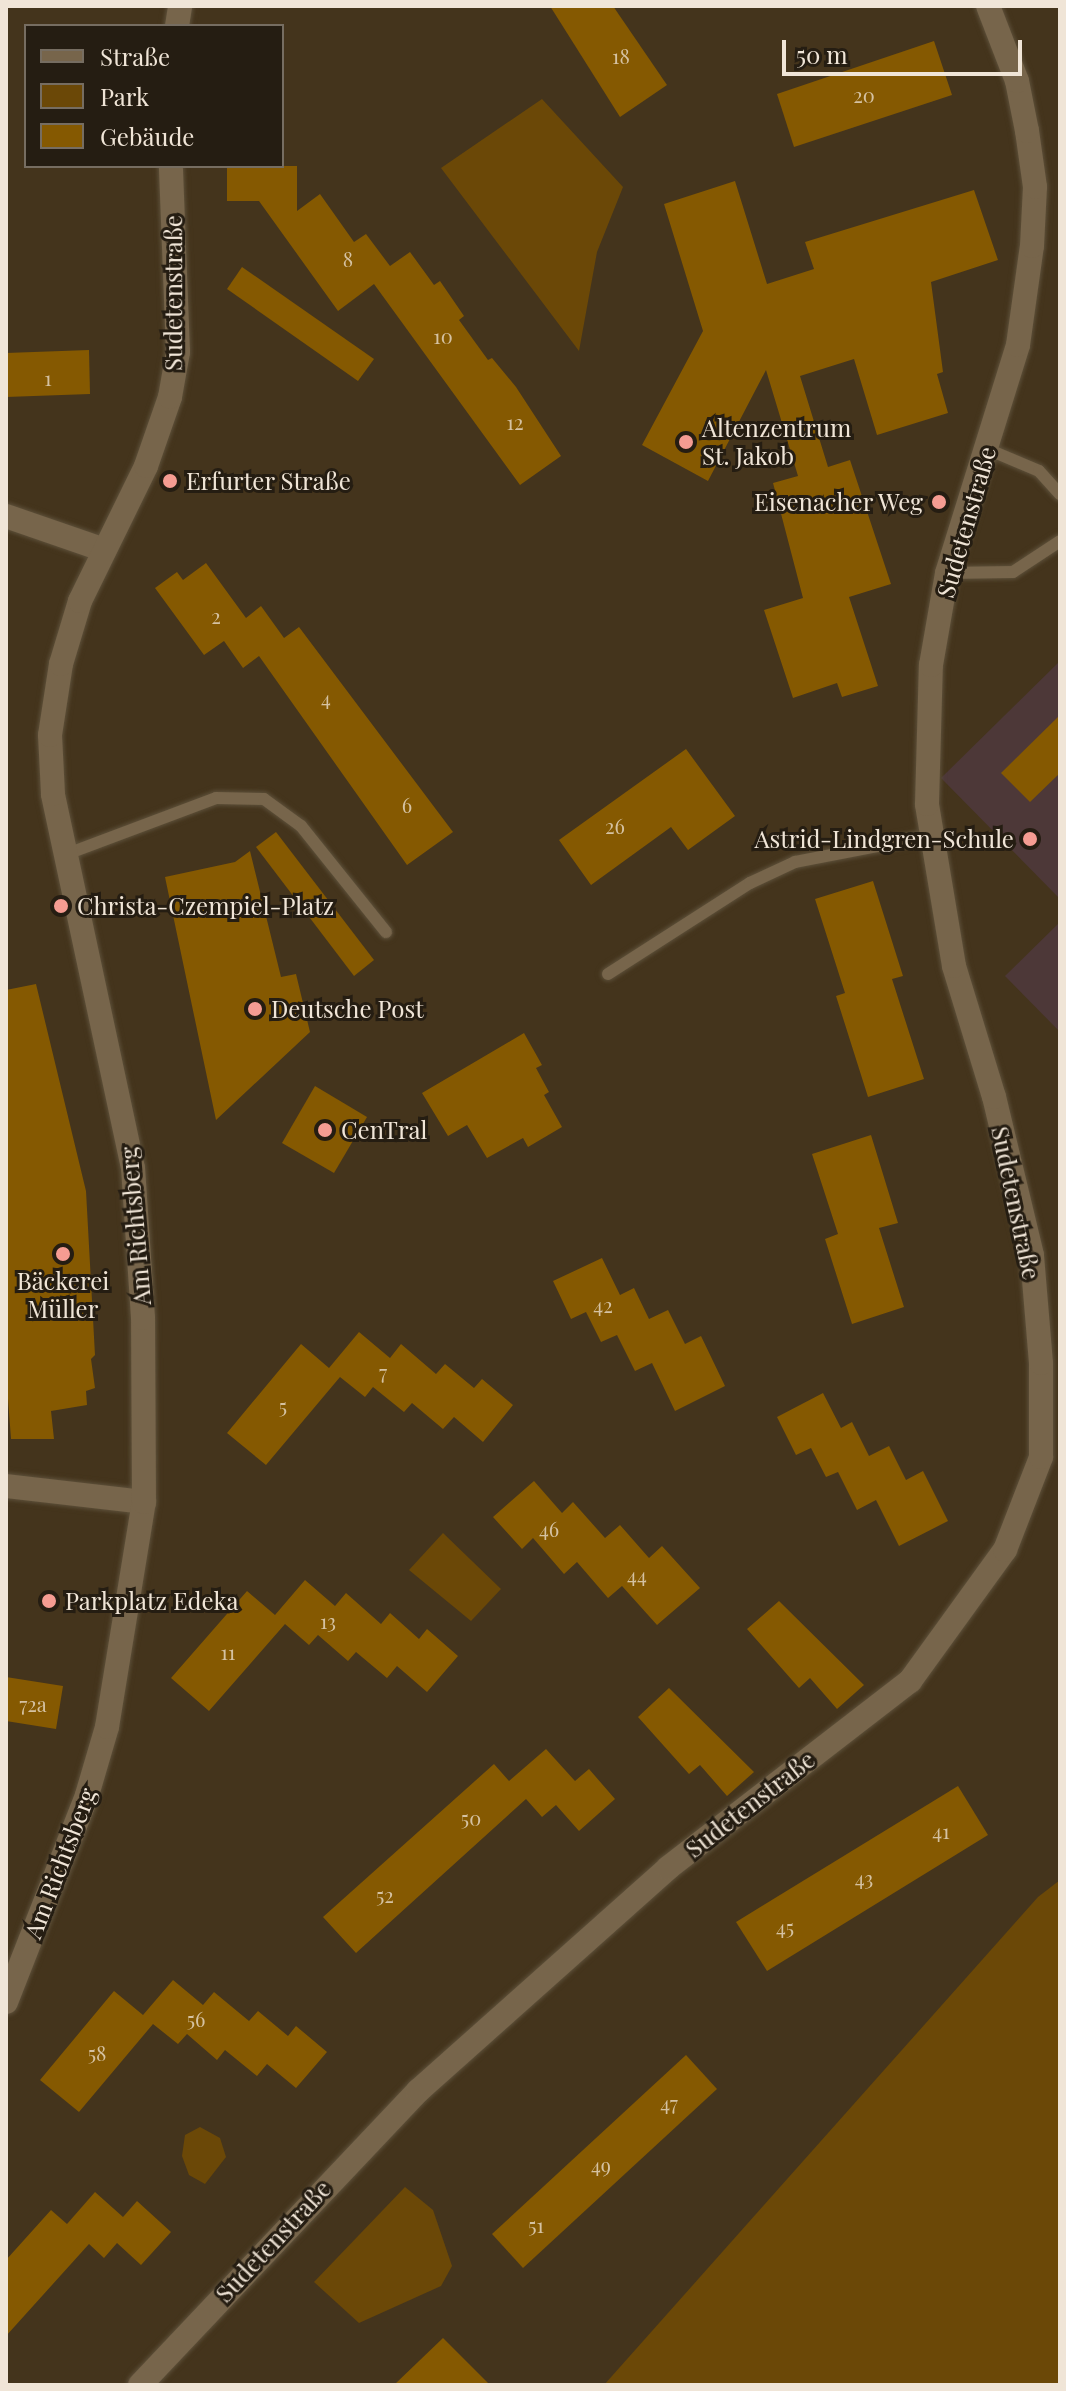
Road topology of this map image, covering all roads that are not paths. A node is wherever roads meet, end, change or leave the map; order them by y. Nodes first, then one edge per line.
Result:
1 (988, 6) edge
2 (171, 168) edge
3 (987, 449) junction
4 (1060, 494) edge
5 (6, 516) edge
6 (1060, 541) edge
7 (104, 550) junction
8 (947, 573) junction
9 (930, 836) junction
10 (67, 854) junction
11 (386, 932) dead end
12 (608, 974) dead end
13 (1050, 1455) edge
14 (6, 1486) edge
15 (144, 1502) junction
16 (6, 2002) edge
17 (140, 2385) edge

1 - 3 street, Sudetenstraße
2 - 7 street, Sudetenstraße
3 - 4 lane
3 - 8 street, Sudetenstraße
5 - 7 street
6 - 8 lane
7 - 10 street, Am Richtsberg
8 - 9 street, Sudetenstraße
9 - 12 lane
9 - 13 street, Sudetenstraße
10 - 11 lane
10 - 15 street, Am Richtsberg
13 - 17 street, Sudetenstraße
14 - 15 street
15 - 16 street, Am Richtsberg

